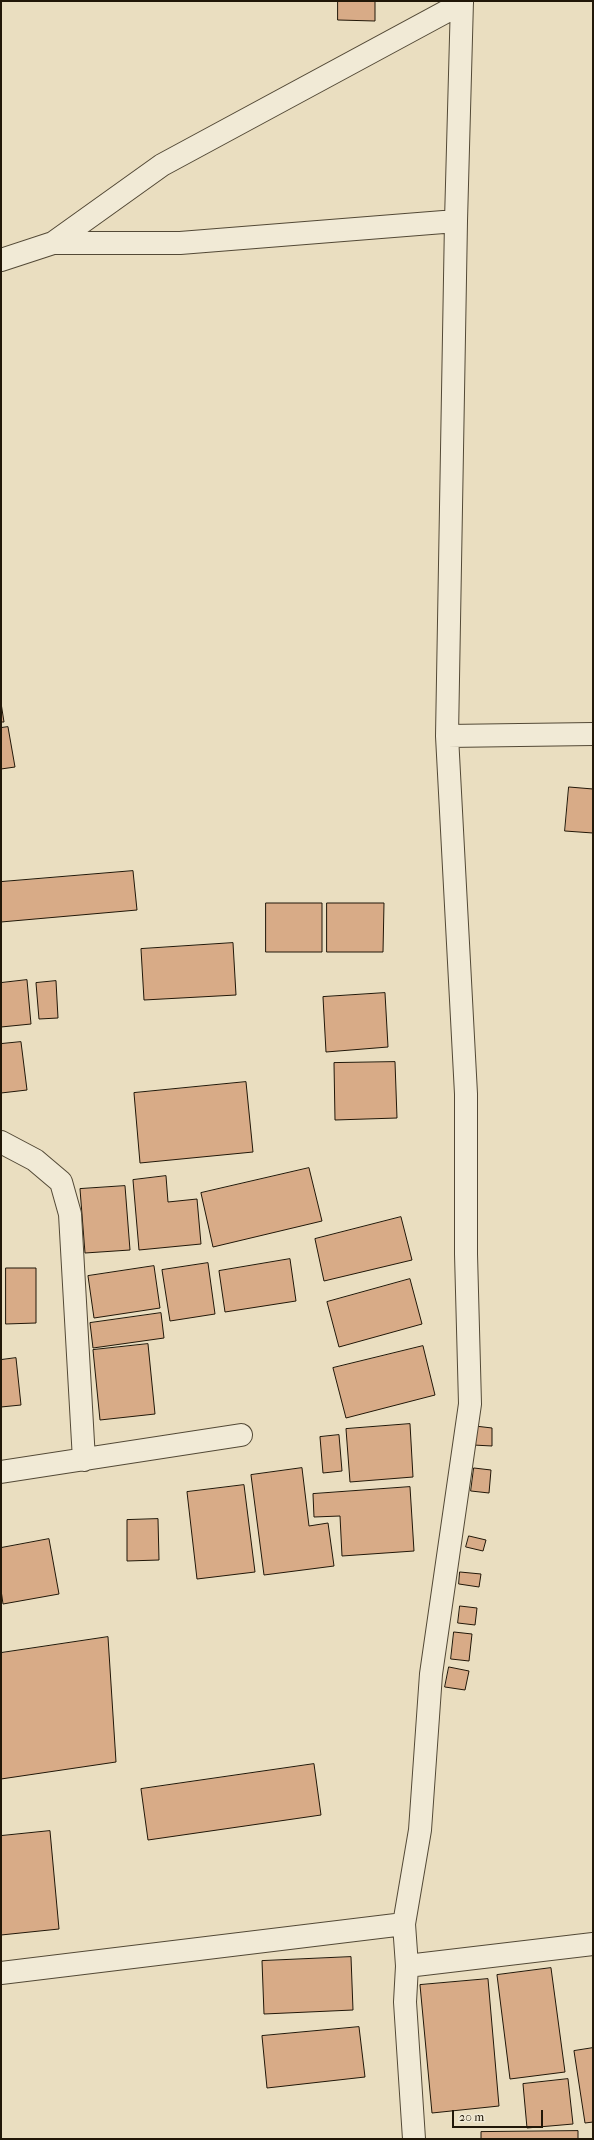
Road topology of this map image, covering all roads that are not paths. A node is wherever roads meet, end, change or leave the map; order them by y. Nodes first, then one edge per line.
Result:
1 (462, 2) edge
2 (456, 221) junction
3 (53, 243) junction
4 (1, 260) edge
5 (593, 734) edge
6 (448, 736) junction
7 (1, 1142) edge
8 (242, 1435) dead end
9 (84, 1460) junction
10 (1, 1472) edge
11 (404, 1924) junction
12 (593, 1944) edge
13 (407, 1966) junction
14 (1, 1973) edge
15 (414, 2139) edge

1 - 2 street
1 - 3 street
2 - 3 street
2 - 6 street
3 - 4 street
5 - 6 street
6 - 11 street
7 - 9 street
8 - 9 street
9 - 10 street
11 - 13 street
11 - 14 street
12 - 13 street
13 - 15 street

